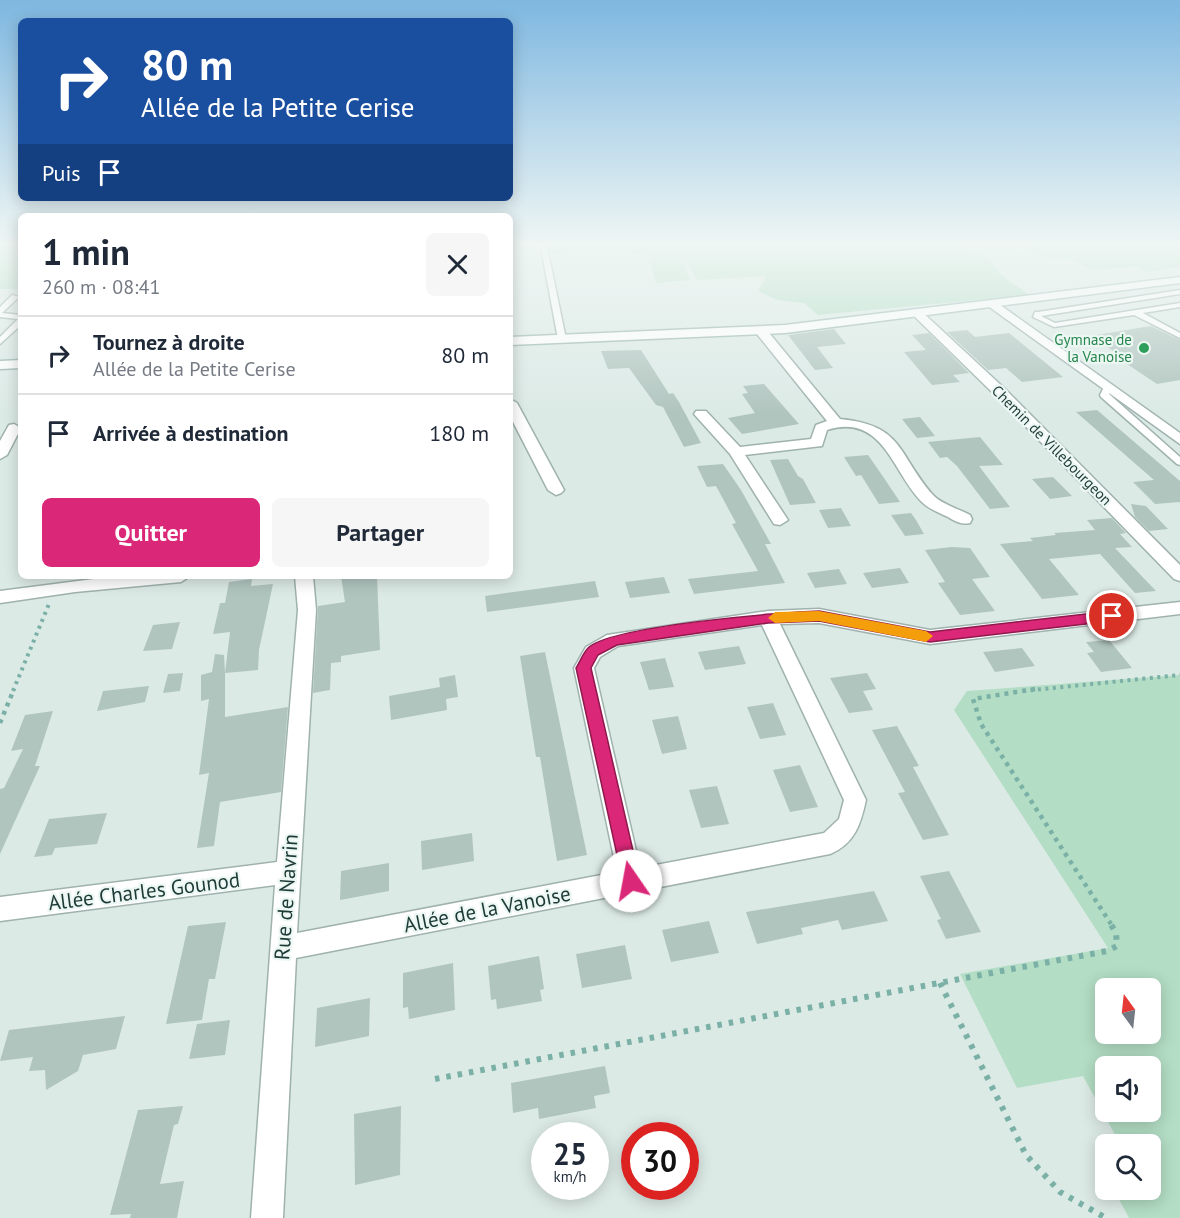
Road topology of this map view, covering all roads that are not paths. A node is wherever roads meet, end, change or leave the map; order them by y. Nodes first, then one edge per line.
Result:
1 (13, 299) edge
2 (554, 299) edge
3 (1049, 299) edge
4 (1111, 299) edge
5 (1127, 299) edge
6 (1116, 302) junction
7 (1180, 305) edge
8 (994, 306) junction
9 (1134, 312) junction
10 (0, 313) edge
11 (918, 315) junction
12 (18, 318) edge
13 (18, 322) edge
14 (760, 331) junction
15 (1180, 336) edge
16 (562, 339) junction
17 (513, 341) edge
18 (0, 342) edge
19 (18, 364) edge
20 (0, 365) edge
21 (1108, 387) junction
22 (701, 414) dead end
23 (514, 419) edge
24 (836, 423) junction
25 (14, 428) dead end
26 (1180, 440) edge
27 (736, 452) junction
28 (0, 454) edge
29 (1180, 462) edge
30 (556, 490) dead end
31 (964, 519) dead end
32 (780, 520) dead end
33 (1180, 575) edge
34 (152, 579) edge
35 (304, 579) edge
36 (0, 597) edge
37 (1180, 608) edge
38 (768, 618) junction
39 (288, 872) junction
40 (631, 881) junction
41 (0, 909) edge
42 (283, 948) junction
43 (267, 1218) edge

1 - 10 lane
2 - 16 lane
3 - 8 street
4 - 6 lane
5 - 6 lane
6 - 9 lane
6 - 9 lane
7 - 9 lane
8 - 11 street
8 - 21 street
9 - 15 lane
10 - 12 lane
11 - 14 street
11 - 33 street, Chemin de Villebourgeon
13 - 18 lane
14 - 16 street
14 - 24 street
16 - 17 street
19 - 20 street
21 - 26 street
21 - 29 lane
22 - 27 street
23 - 30 street
24 - 27 street
24 - 31 street
25 - 28 street
27 - 32 street
34 - 36 street
35 - 39 street, Rue de Navrin
37 - 38 street
38 - 40 street
38 - 40 street, Allée de la Vanoise
39 - 41 street, Allée Charles Gounod
39 - 42 street, Rue de Navrin
40 - 42 street, Allée de la Vanoise
42 - 43 street, Rue de Navrin

